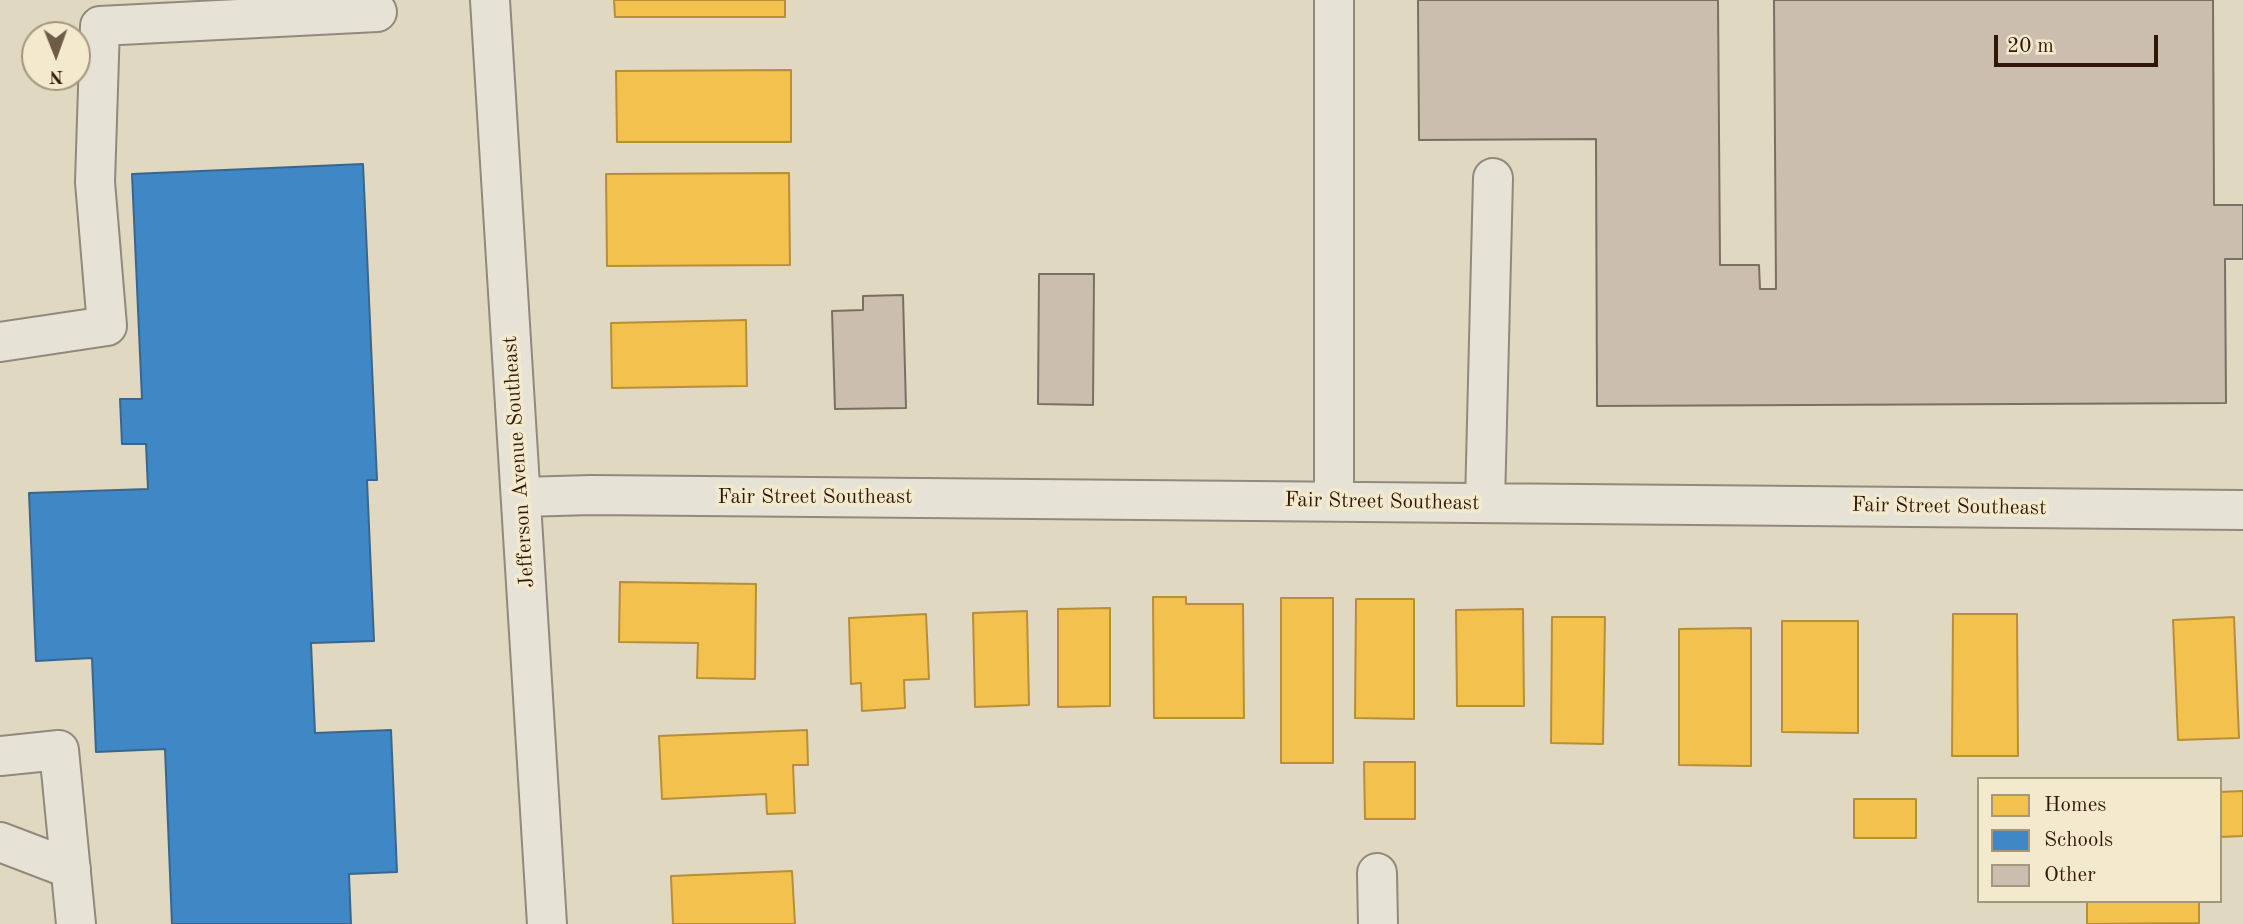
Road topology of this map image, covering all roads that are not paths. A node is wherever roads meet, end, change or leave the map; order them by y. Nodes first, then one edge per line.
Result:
1 (490, 0) edge
2 (1334, 0) edge
3 (287, 8) edge
4 (377, 12) dead end
5 (1493, 178) dead end
6 (0, 342) edge
7 (520, 497) junction
8 (1334, 501) junction
9 (1485, 503) junction
10 (2243, 510) edge
11 (0, 756) edge
12 (0, 842) edge
13 (71, 869) junction
14 (1377, 873) dead end
15 (76, 924) edge
16 (547, 924) edge
17 (1378, 924) edge

1 - 7 street, Jefferson Avenue Southeast
2 - 8 street
3 - 4 street
3 - 6 street
5 - 9 street
7 - 8 street, Fair Street Southeast
7 - 16 street, Jefferson Avenue Southeast
8 - 9 street, Fair Street Southeast
9 - 10 street, Fair Street Southeast
11 - 13 street
12 - 13 street
13 - 15 street
14 - 17 street

